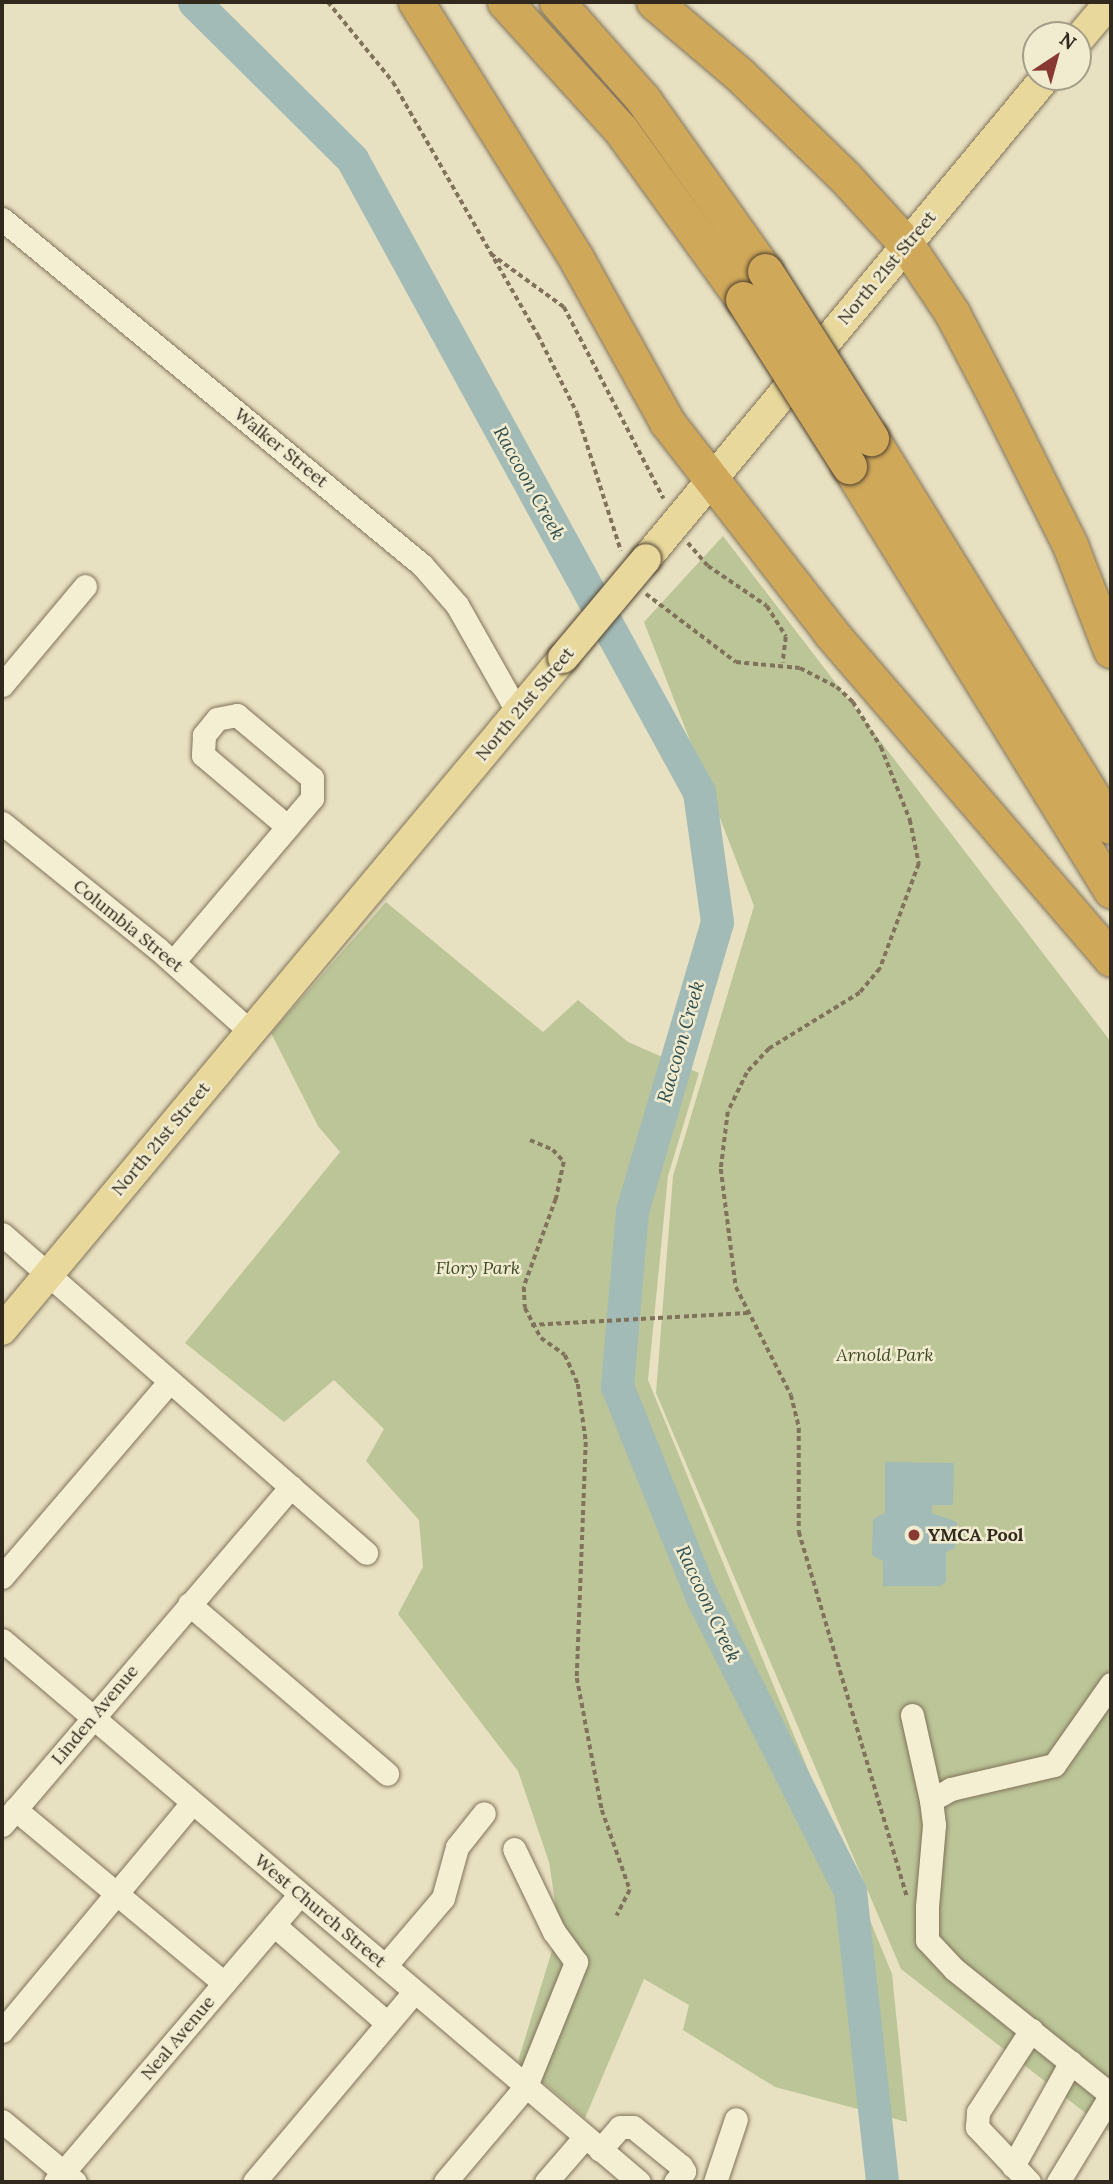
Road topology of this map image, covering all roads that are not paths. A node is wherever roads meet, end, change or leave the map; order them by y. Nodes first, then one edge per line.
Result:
1 (416, 2) edge
2 (505, 2) edge
3 (557, 2) edge
4 (654, 2) edge
5 (1107, 13) edge
6 (1092, 27) edge
7 (1034, 91) edge
8 (2, 219) edge
9 (906, 244) junction
10 (710, 481) junction
11 (85, 586) dead end
12 (1111, 650) edge
13 (2, 685) edge
14 (518, 713) junction
15 (2, 823) edge
16 (1111, 826) edge
17 (288, 827) junction
18 (1111, 891) edge
19 (1111, 959) edge
20 (173, 962) junction
21 (251, 1032) junction
22 (2, 1234) edge
23 (48, 1274) junction
24 (2, 1330) edge
25 (170, 1381) junction
26 (290, 1487) junction
27 (366, 1553) dead end
28 (2, 1577) edge
29 (189, 1604) junction
30 (2, 1640) edge
31 (1111, 1684) edge
32 (912, 1715) dead end
33 (93, 1718) junction
34 (387, 1774) dead end
35 (931, 1800) junction
36 (192, 1803) junction
37 (484, 1813) dead end
38 (9, 1817) edge
39 (514, 1849) dead end
40 (117, 1894) junction
41 (300, 1894) junction
42 (274, 1925) junction
43 (385, 1966) junction
44 (225, 1983) junction
45 (414, 1992) junction
46 (387, 2023) junction
47 (1031, 2030) junction
48 (2, 2031) edge
49 (1071, 2062) junction
50 (526, 2086) junction
51 (1111, 2095) edge
52 (736, 2119) dead end
53 (2, 2121) edge
54 (592, 2143) junction
55 (1021, 2174) edge
56 (65, 2179) edge
57 (254, 2182) edge
58 (445, 2182) edge
59 (546, 2182) edge
60 (639, 2182) edge
61 (676, 2182) edge
62 (715, 2182) edge
63 (1058, 2182) edge

1 - 10 highway
2 - 18 highway, bridge
3 - 16 highway, bridge
4 - 9 highway
5 - 6 main road
7 - 9 main road, North 21st Street
8 - 14 street, Walker Street
9 - 10 main road, North 21st Street
9 - 12 highway
10 - 14 main road, North 21st Street, bridge
10 - 19 highway
11 - 13 street
14 - 21 main road, North 21st Street
15 - 20 street, Columbia Street
17 - 17 street
17 - 20 street
20 - 21 street, Columbia Street
21 - 23 main road, North 21st Street
22 - 23 street
23 - 24 main road, North 21st Street
23 - 25 street
25 - 26 street
25 - 28 street
26 - 27 street
26 - 29 street, Linden Avenue
29 - 33 street, Linden Avenue
29 - 34 street
30 - 33 street, West Church Street
31 - 35 street
32 - 35 street
33 - 36 street, West Church Street
33 - 38 street, Linden Avenue
35 - 47 street
36 - 40 street
36 - 41 street, West Church Street
37 - 43 street
38 - 40 street
39 - 50 street
40 - 44 street
40 - 48 street
41 - 42 street, Neal Avenue
41 - 43 street, West Church Street
42 - 44 street, Neal Avenue
42 - 46 street
43 - 45 street, West Church Street
44 - 56 street, Neal Avenue
45 - 46 street
45 - 50 street, West Church Street
46 - 57 street
47 - 49 street
47 - 55 street
49 - 51 street
49 - 55 street
50 - 54 street, West Church Street
50 - 58 street
51 - 63 street
52 - 62 street
53 - 56 street
54 - 59 street
54 - 60 street, West Church Street
54 - 61 street

